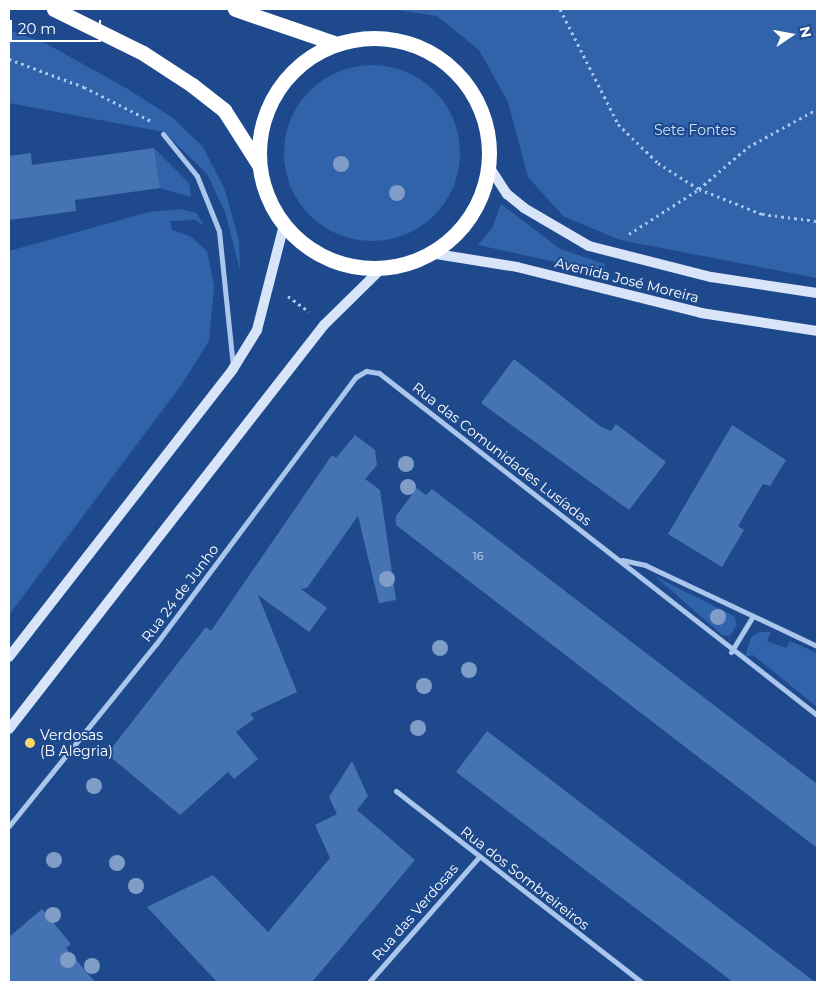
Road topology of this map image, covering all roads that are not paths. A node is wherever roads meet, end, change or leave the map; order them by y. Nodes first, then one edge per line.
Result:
1 (54, 9) edge
2 (235, 9) edge
3 (338, 44) junction
4 (163, 134) road end
5 (488, 166) junction
6 (260, 167) junction
7 (284, 225) junction
8 (430, 253) junction
9 (382, 268) junction
10 (817, 293) edge
11 (817, 331) edge
12 (233, 369) junction
13 (366, 371) joint
14 (621, 560) junction
15 (753, 616) junction
16 (817, 646) edge
17 (731, 652) junction
18 (9, 657) edge
19 (817, 715) edge
20 (9, 729) edge
21 (396, 791) dead end
22 (9, 826) edge
23 (478, 858) junction
24 (369, 982) edge
25 (641, 982) edge

1 - 6 highway
2 - 3 highway
3 - 5 highway
3 - 6 highway
4 - 12 street
5 - 8 highway
5 - 10 street, Avenida José Moreira
6 - 7 highway
7 - 9 highway
7 - 12 street
8 - 9 highway
8 - 11 street, Avenida José Moreira
9 - 20 street
12 - 18 street
13 - 14 street, Rua das Comunidades Lusíadas
13 - 22 street, Rua 24 de Junho
14 - 15 street, Rua das Comunidades Lusíadas
14 - 17 street, Rua das Comunidades Lusíadas
15 - 16 street, Rua das Comunidades Lusíadas
15 - 17 street
17 - 19 street, Rua das Comunidades Lusíadas
21 - 23 street, Rua dos Sombreireiros
23 - 24 street, Rua das Verdosas
23 - 25 street, Rua dos Sombreireiros

